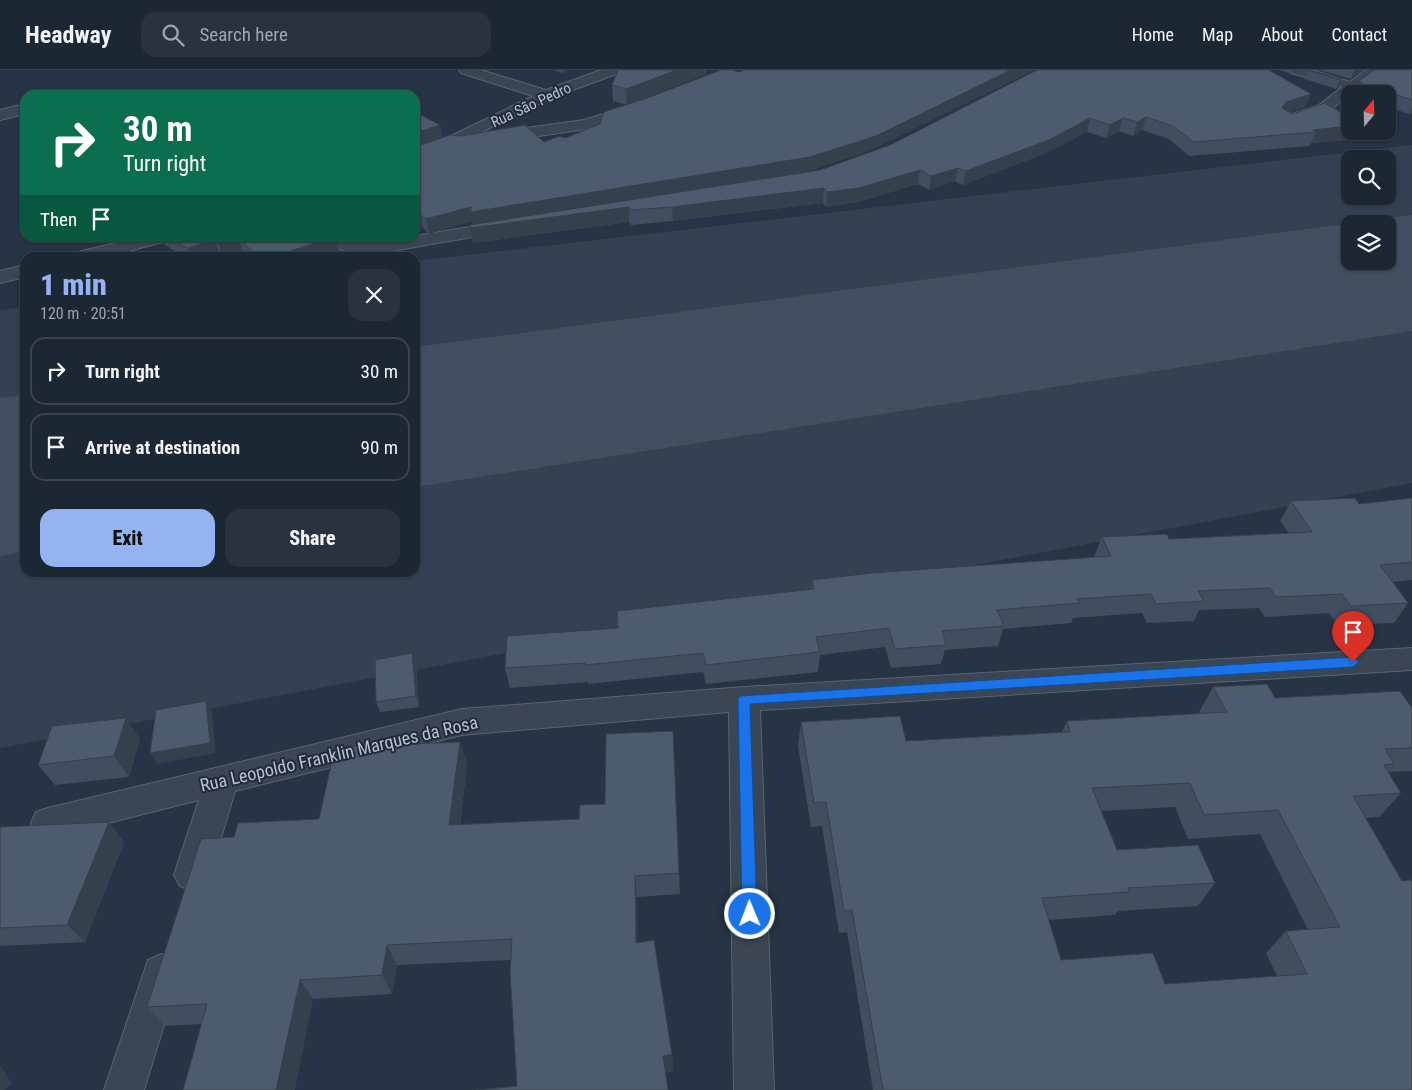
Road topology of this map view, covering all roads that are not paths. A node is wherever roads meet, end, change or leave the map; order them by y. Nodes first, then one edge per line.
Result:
1 (466, 70) edge
2 (614, 70) edge
3 (1296, 70) edge
4 (1375, 70) edge
5 (1350, 85) edge
6 (1355, 85) edge
7 (546, 95) junction
8 (1341, 96) edge
9 (655, 102) edge
10 (20, 110) edge
11 (0, 115) edge
12 (1286, 120) edge
13 (450, 143) junction
14 (432, 149) edge
15 (527, 222) edge
16 (420, 240) edge
17 (140, 242) edge
18 (336, 242) edge
19 (410, 242) edge
20 (101, 252) edge
21 (20, 272) edge
22 (0, 277) edge
23 (1412, 658) edge
24 (744, 699) junction
25 (222, 781) junction
26 (48, 823) edge
27 (183, 903) edge
28 (172, 940) edge
29 (124, 1090) edge
30 (754, 1090) edge

1 - 7 street
2 - 7 street, Rua São Pedro
3 - 5 street
4 - 6 street
7 - 13 street, Rua São Pedro
8 - 12 street
9 - 13 street
10 - 11 street
13 - 14 street
15 - 16 street
17 - 20 street
18 - 19 street
21 - 22 street
23 - 24 street, Rua Leopoldo Franklin Marques da Rosa
24 - 25 street, Rua Leopoldo Franklin Marques da Rosa
24 - 30 street
25 - 26 street, Rua Leopoldo Franklin Marques da Rosa
25 - 27 street
28 - 29 street

